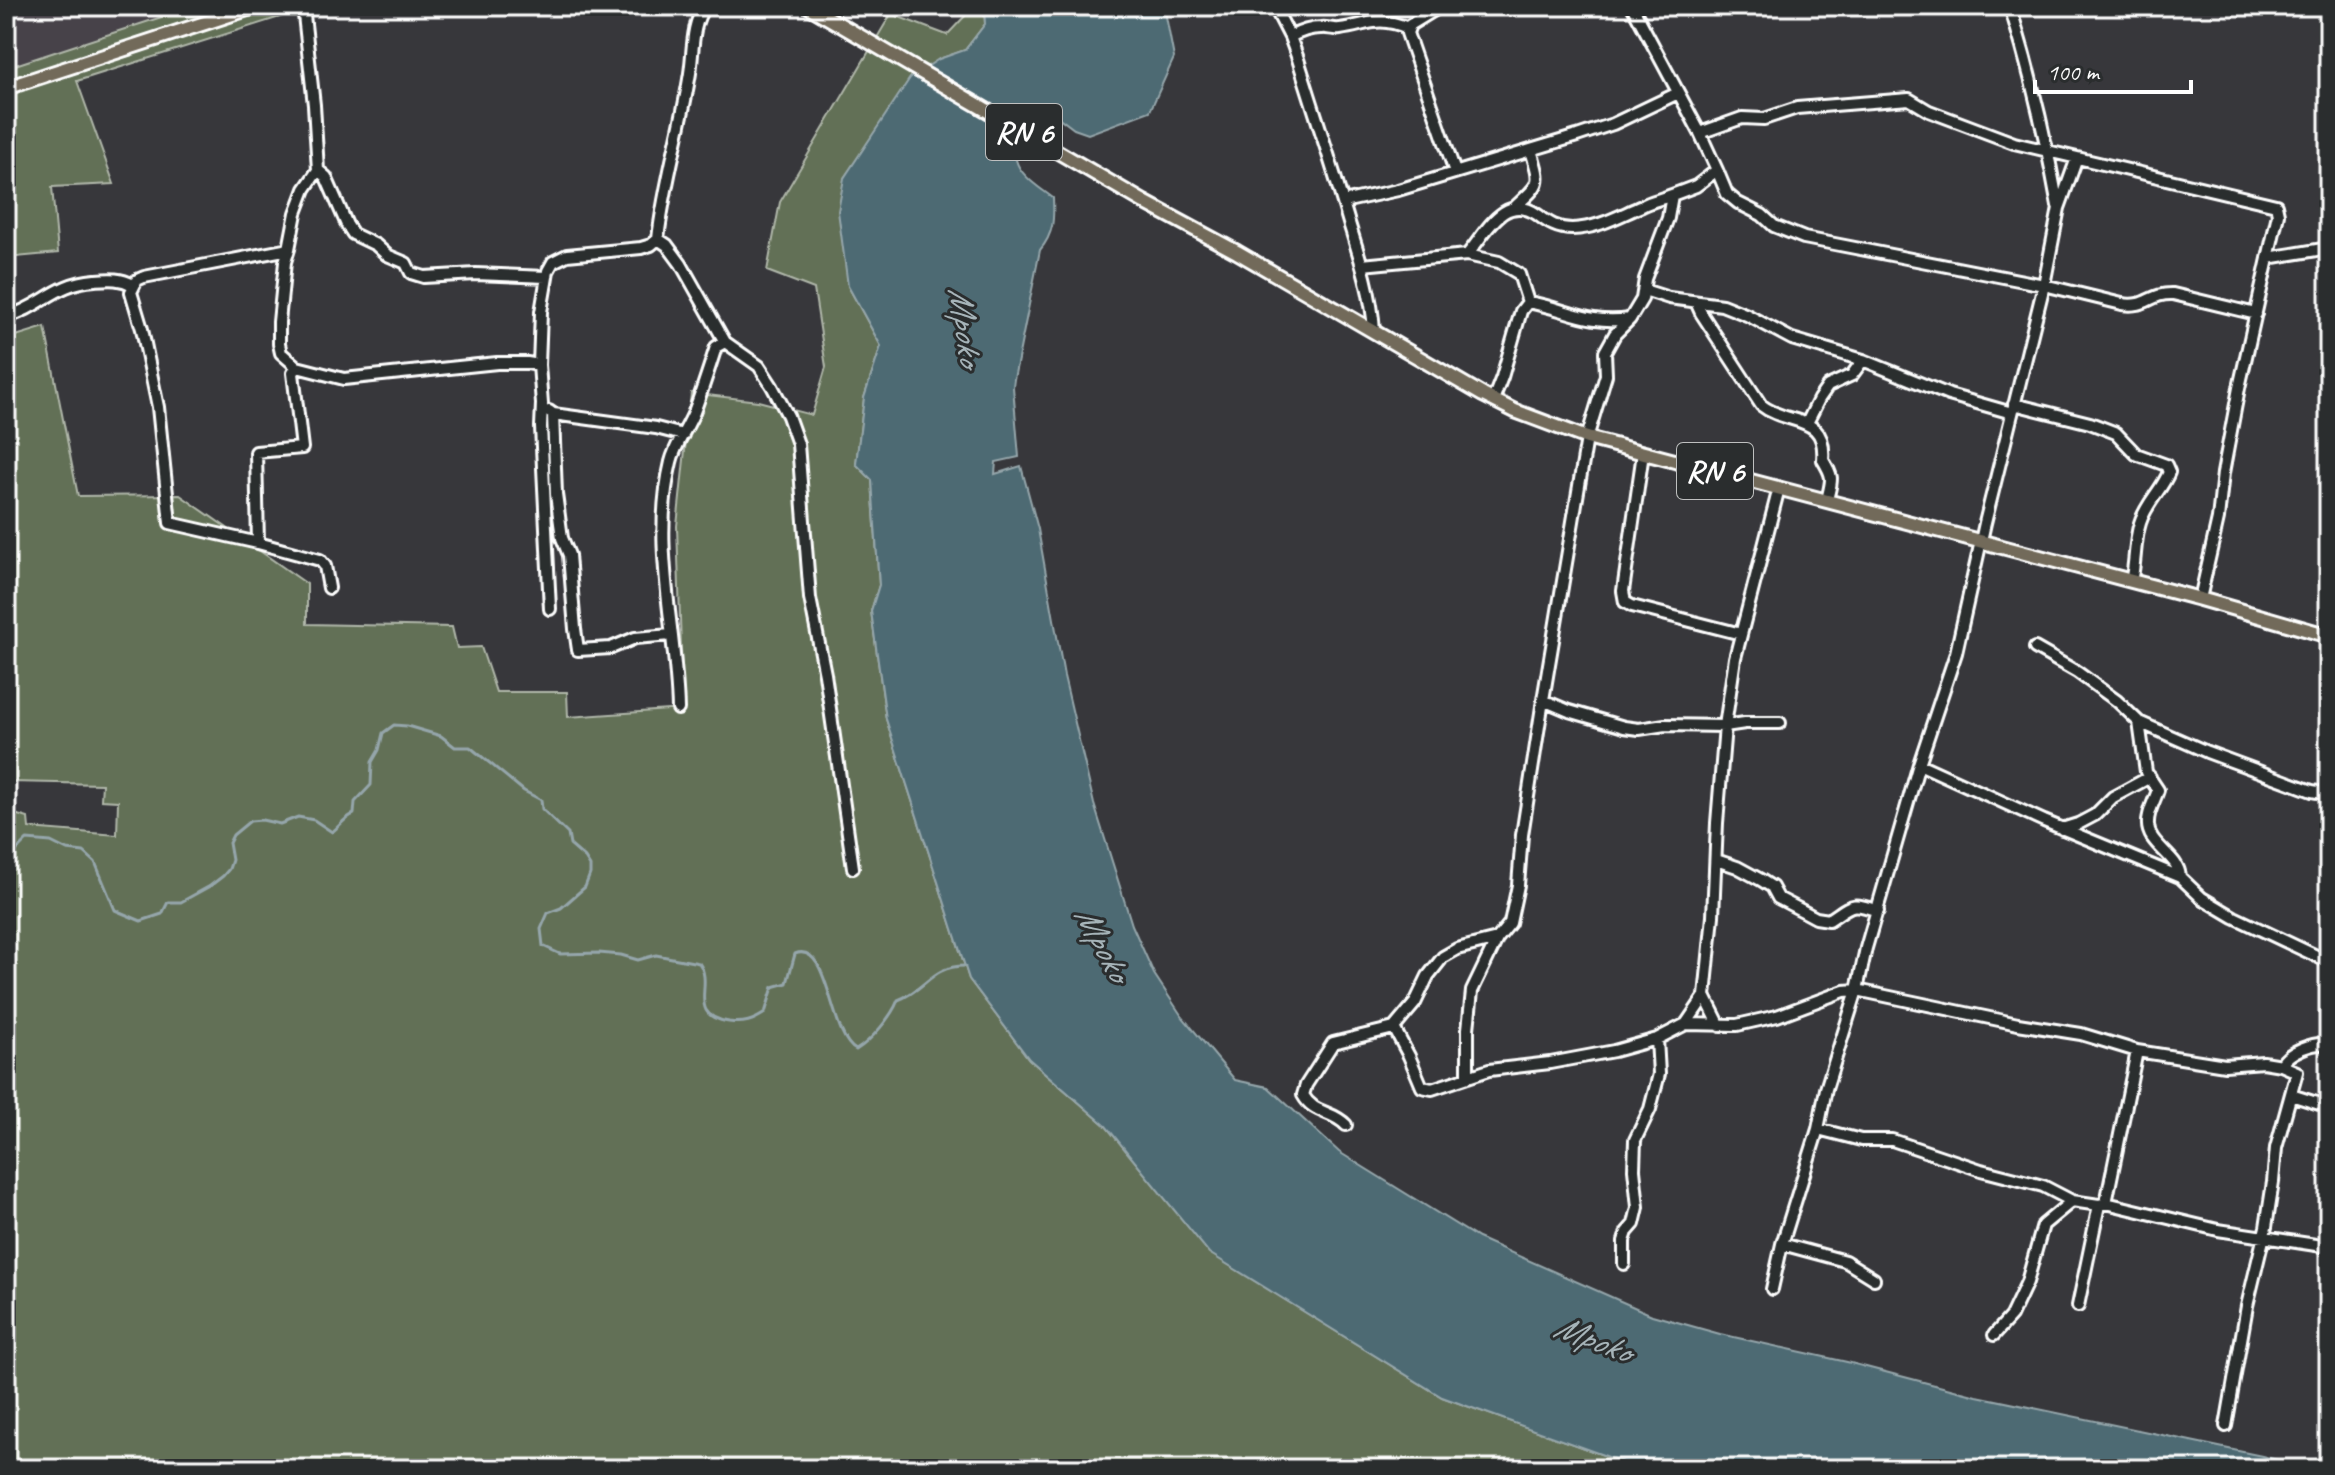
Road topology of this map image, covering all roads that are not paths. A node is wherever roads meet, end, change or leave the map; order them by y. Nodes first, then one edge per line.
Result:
1 (257, 6) edge
2 (303, 6) edge
3 (705, 6) edge
4 (808, 6) edge
5 (1274, 6) edge
6 (1441, 6) edge
7 (1632, 6) edge
8 (2010, 6) edge
9 (1408, 28) junction
10 (1290, 37) junction
11 (6, 88) edge
12 (1678, 93) junction
13 (1700, 133) junction
14 (1531, 150) junction
15 (2049, 152) junction
16 (2077, 158) junction
17 (318, 170) junction
18 (1717, 170) junction
19 (1455, 172) junction
20 (1672, 195) junction
21 (1343, 202) junction
22 (1516, 206) junction
23 (2059, 208) junction
24 (658, 239) junction
25 (2329, 248) edge
26 (289, 249) junction
27 (1467, 255) junction
28 (2268, 258) junction
29 (1362, 265) junction
30 (546, 277) junction
31 (133, 285) junction
32 (2044, 285) junction
33 (1644, 290) junction
34 (1528, 302) junction
35 (1696, 302) junction
36 (2256, 314) junction
37 (6, 317) edge
38 (1630, 319) junction
39 (1374, 331) junction
40 (725, 342) junction
41 (1863, 360) junction
42 (539, 365) junction
43 (297, 367) junction
44 (1493, 400) junction
45 (542, 404) junction
46 (2013, 408) junction
47 (553, 414) junction
48 (1807, 423) junction
49 (683, 435) junction
50 (1587, 438) junction
51 (1643, 453) junction
52 (1779, 488) junction
53 (1827, 500) junction
54 (1982, 541) junction
55 (258, 543) junction
56 (2131, 581) junction
57 (329, 588) dead end
58 (2200, 599) junction
59 (550, 609) dead end
60 (1741, 634) junction
61 (671, 635) junction
62 (2329, 636) edge
63 (2035, 648) dead end
64 (1543, 700) junction
65 (678, 709) dead end
66 (2139, 722) junction
67 (1780, 723) dead end
68 (1725, 726) junction
69 (1919, 764) junction
70 (2150, 777) junction
71 (2329, 794) edge
72 (2062, 829) junction
73 (1716, 860) junction
74 (853, 868) dead end
75 (2180, 877) junction
76 (1878, 911) junction
77 (1497, 939) junction
78 (2329, 962) edge
79 (1857, 990) junction
80 (1705, 996) junction
81 (1686, 1024) junction
82 (1720, 1026) junction
83 (1394, 1028) junction
84 (1657, 1039) junction
85 (2329, 1044) edge
86 (2137, 1051) junction
87 (2281, 1065) junction
88 (1468, 1077) junction
89 (2291, 1095) junction
90 (2329, 1107) edge
91 (1346, 1125) dead end
92 (1818, 1129) junction
93 (2072, 1201) junction
94 (2103, 1204) junction
95 (2264, 1236) junction
96 (1782, 1244) junction
97 (2329, 1247) edge
98 (1624, 1264) dead end
99 (1874, 1279) dead end
100 (1772, 1289) dead end
101 (2078, 1306) dead end
102 (1994, 1335) dead end
103 (2226, 1426) dead end

1 - 11 main road
2 - 17 street
3 - 24 street
4 - 39 main road, RN 6
5 - 10 street
6 - 9 street
7 - 12 street
8 - 15 street
9 - 10 street
9 - 19 street
10 - 21 street
12 - 13 street
12 - 14 street
13 - 15 street
13 - 18 street
14 - 19 street
14 - 22 street
15 - 16 street
15 - 23 street
16 - 23 street
16 - 28 street
17 - 26 street
17 - 30 street
18 - 20 street
18 - 32 street
19 - 21 street
20 - 22 street
20 - 33 street
21 - 29 street
22 - 27 street
23 - 32 street
24 - 30 street
24 - 40 street
25 - 28 street
26 - 31 street
26 - 43 street
27 - 29 street
27 - 34 street
28 - 36 street
29 - 39 street
30 - 42 street
31 - 37 street
31 - 55 street
32 - 36 street
32 - 46 street
33 - 35 street
33 - 38 street
34 - 38 street
34 - 44 street
35 - 41 street
35 - 48 street
36 - 58 street
38 - 50 street
39 - 44 main road, RN 6
40 - 49 street
40 - 74 street
41 - 46 street
41 - 48 street
42 - 43 street
42 - 45 street
43 - 55 street
44 - 50 main road, RN 6
45 - 47 street
45 - 59 street
46 - 54 street
46 - 56 street
47 - 49 street
47 - 61 street
48 - 53 street
49 - 61 street
50 - 51 main road, RN 6
50 - 64 street
51 - 52 main road, RN 6
51 - 60 street
52 - 53 main road, RN 6
52 - 60 street
53 - 54 main road, RN 6
54 - 56 main road, RN 6
54 - 69 street
55 - 57 street
56 - 58 main road, RN 6
58 - 62 main road, RN 6
60 - 68 street
61 - 65 street
63 - 66 street
64 - 68 street
64 - 77 street
66 - 70 street
66 - 71 street
67 - 68 street
68 - 73 street
69 - 72 street
69 - 76 street
70 - 72 street
70 - 75 street
72 - 75 street
73 - 76 street
73 - 80 street
75 - 78 street
76 - 79 street
77 - 83 street
77 - 88 street
79 - 82 street
79 - 86 street
79 - 92 street
80 - 81 street
80 - 82 street
81 - 82 street
81 - 84 street
83 - 88 street
83 - 91 street
84 - 88 street
84 - 98 street
85 - 87 street
86 - 87 street
86 - 94 street
87 - 89 street
89 - 90 street
89 - 95 street
92 - 93 street
92 - 96 street
93 - 94 street
93 - 102 street
94 - 95 street
94 - 101 street
95 - 97 street
95 - 103 street
96 - 99 street
96 - 100 street

